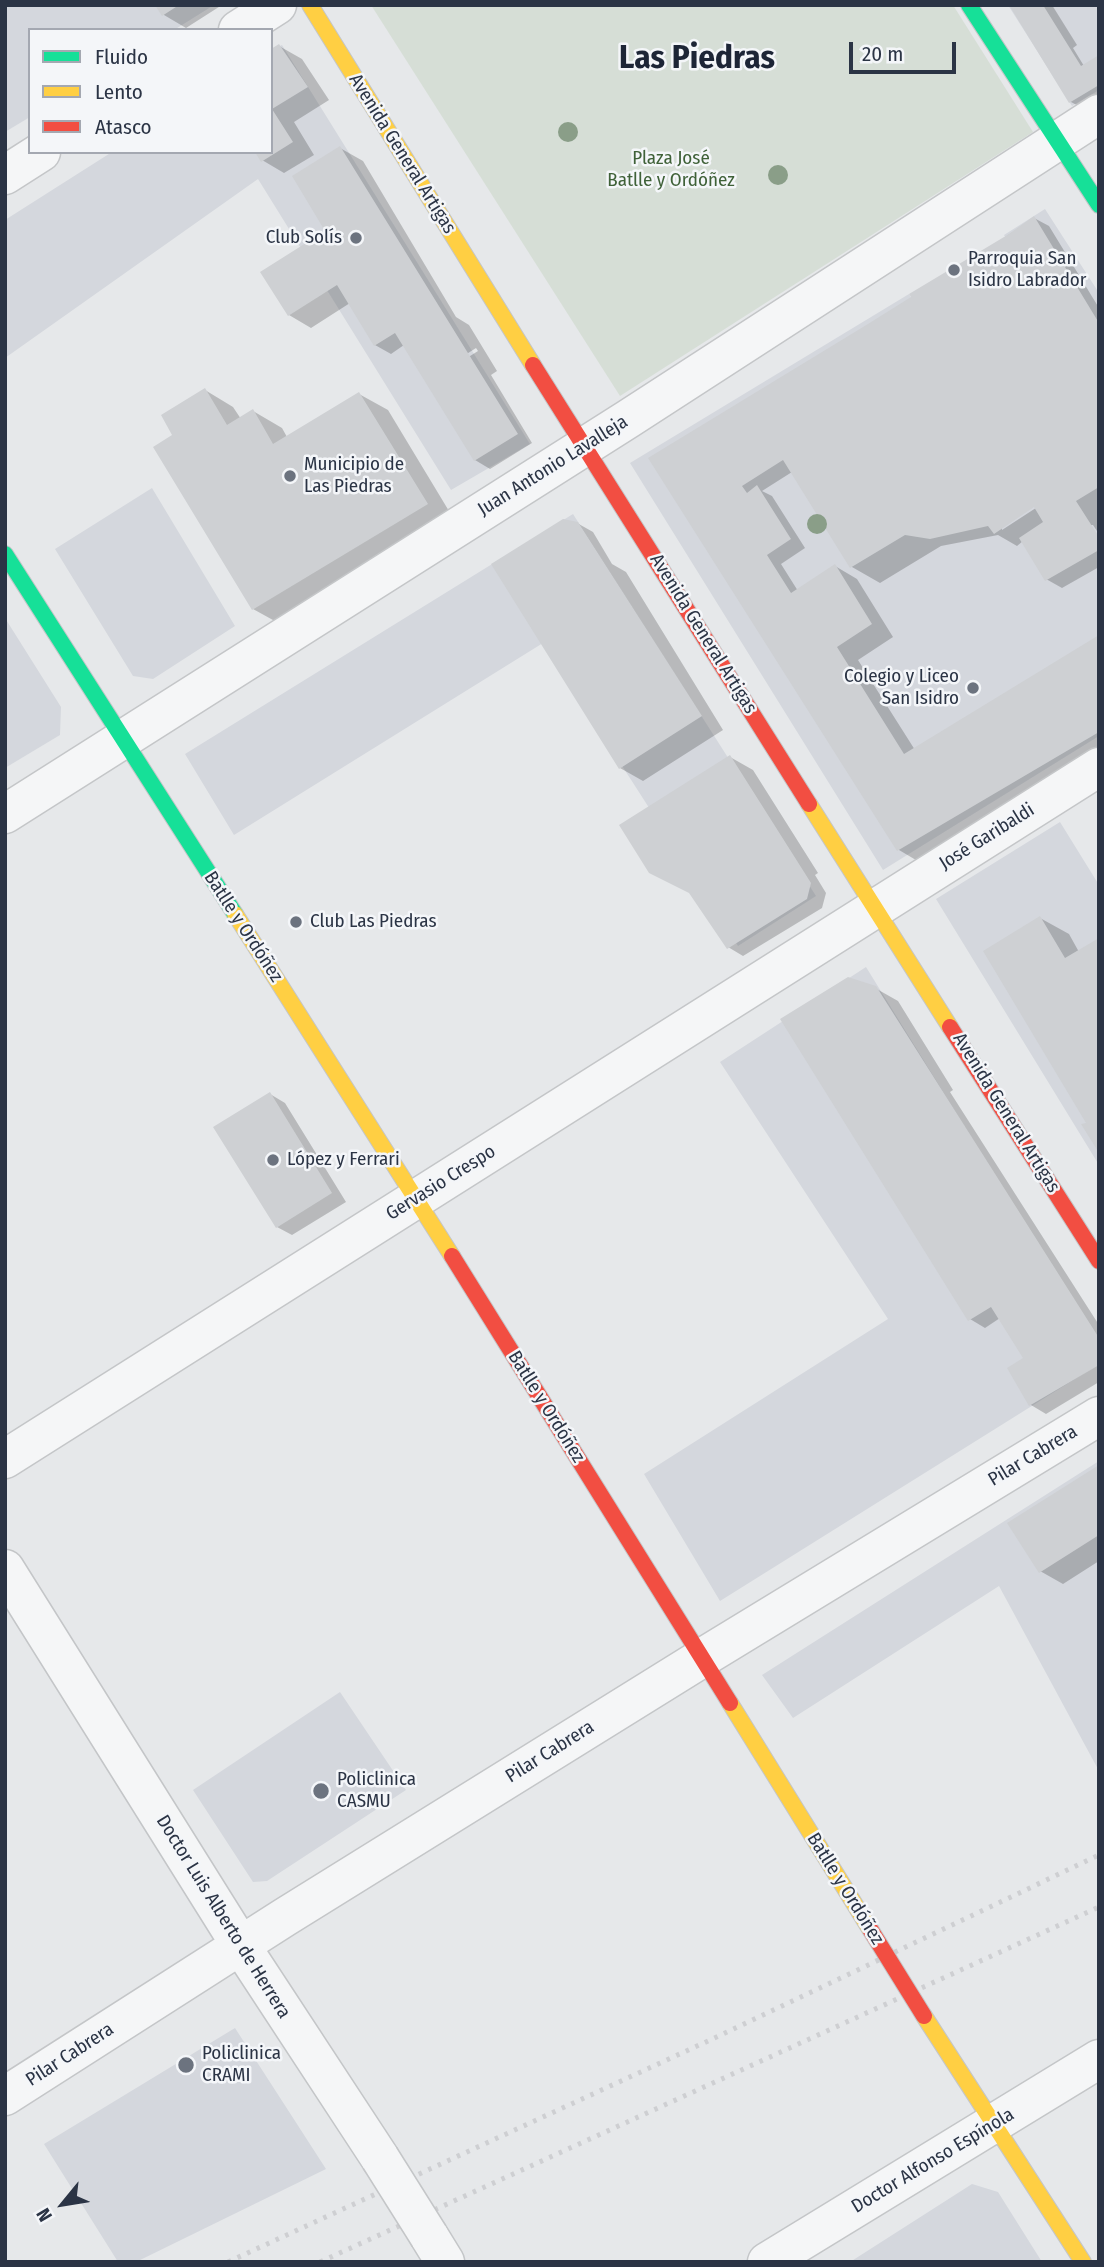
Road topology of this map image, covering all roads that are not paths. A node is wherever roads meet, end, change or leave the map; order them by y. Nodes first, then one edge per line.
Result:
1 (277, 5) edge
2 (310, 5) edge
3 (970, 5) edge
4 (241, 28) edge
5 (1099, 114) edge
6 (1058, 141) junction
7 (38, 154) edge
8 (5, 175) edge
9 (1099, 205) edge
10 (583, 447) junction
11 (5, 554) edge
12 (122, 739) junction
13 (1099, 767) edge
14 (5, 814) edge
15 (876, 906) junction
16 (417, 1199) junction
17 (1099, 1261) edge
18 (1099, 1416) edge
19 (5, 1459) edge
20 (5, 1569) edge
21 (702, 1658) junction
22 (241, 1946) junction
23 (1099, 2059) edge
24 (5, 2096) edge
25 (995, 2124) junction
26 (437, 2249) edge
27 (767, 2262) edge
28 (1083, 2262) edge

1 - 4 street
2 - 10 street, Avenida General Artigas
3 - 6 street
5 - 6 street, Juan Antonio Lavalleja
6 - 9 street
6 - 10 street, Juan Antonio Lavalleja
7 - 8 street
10 - 12 street, Juan Antonio Lavalleja
10 - 15 street, Avenida General Artigas
11 - 12 street, Batlle y Ordóñez
12 - 14 street, Juan Antonio Lavalleja
12 - 16 street, Batlle y Ordóñez
13 - 15 street, José Garibaldi
15 - 16 street, Gervasio Crespo
15 - 17 street, Avenida General Artigas
16 - 19 street, Gervasio Crespo
16 - 21 street, Batlle y Ordóñez
18 - 21 street, Pilar Cabrera
20 - 22 street, Doctor Luis Alberto de Herrera
21 - 22 street, Pilar Cabrera
21 - 25 street, Batlle y Ordóñez, bridge
22 - 24 street, Pilar Cabrera
22 - 26 street, Doctor Luis Alberto de Herrera, bridge
23 - 25 street, Doctor Alfonso Espínola
25 - 27 street, Doctor Alfonso Espínola
25 - 28 street, Batlle y Ordóñez

